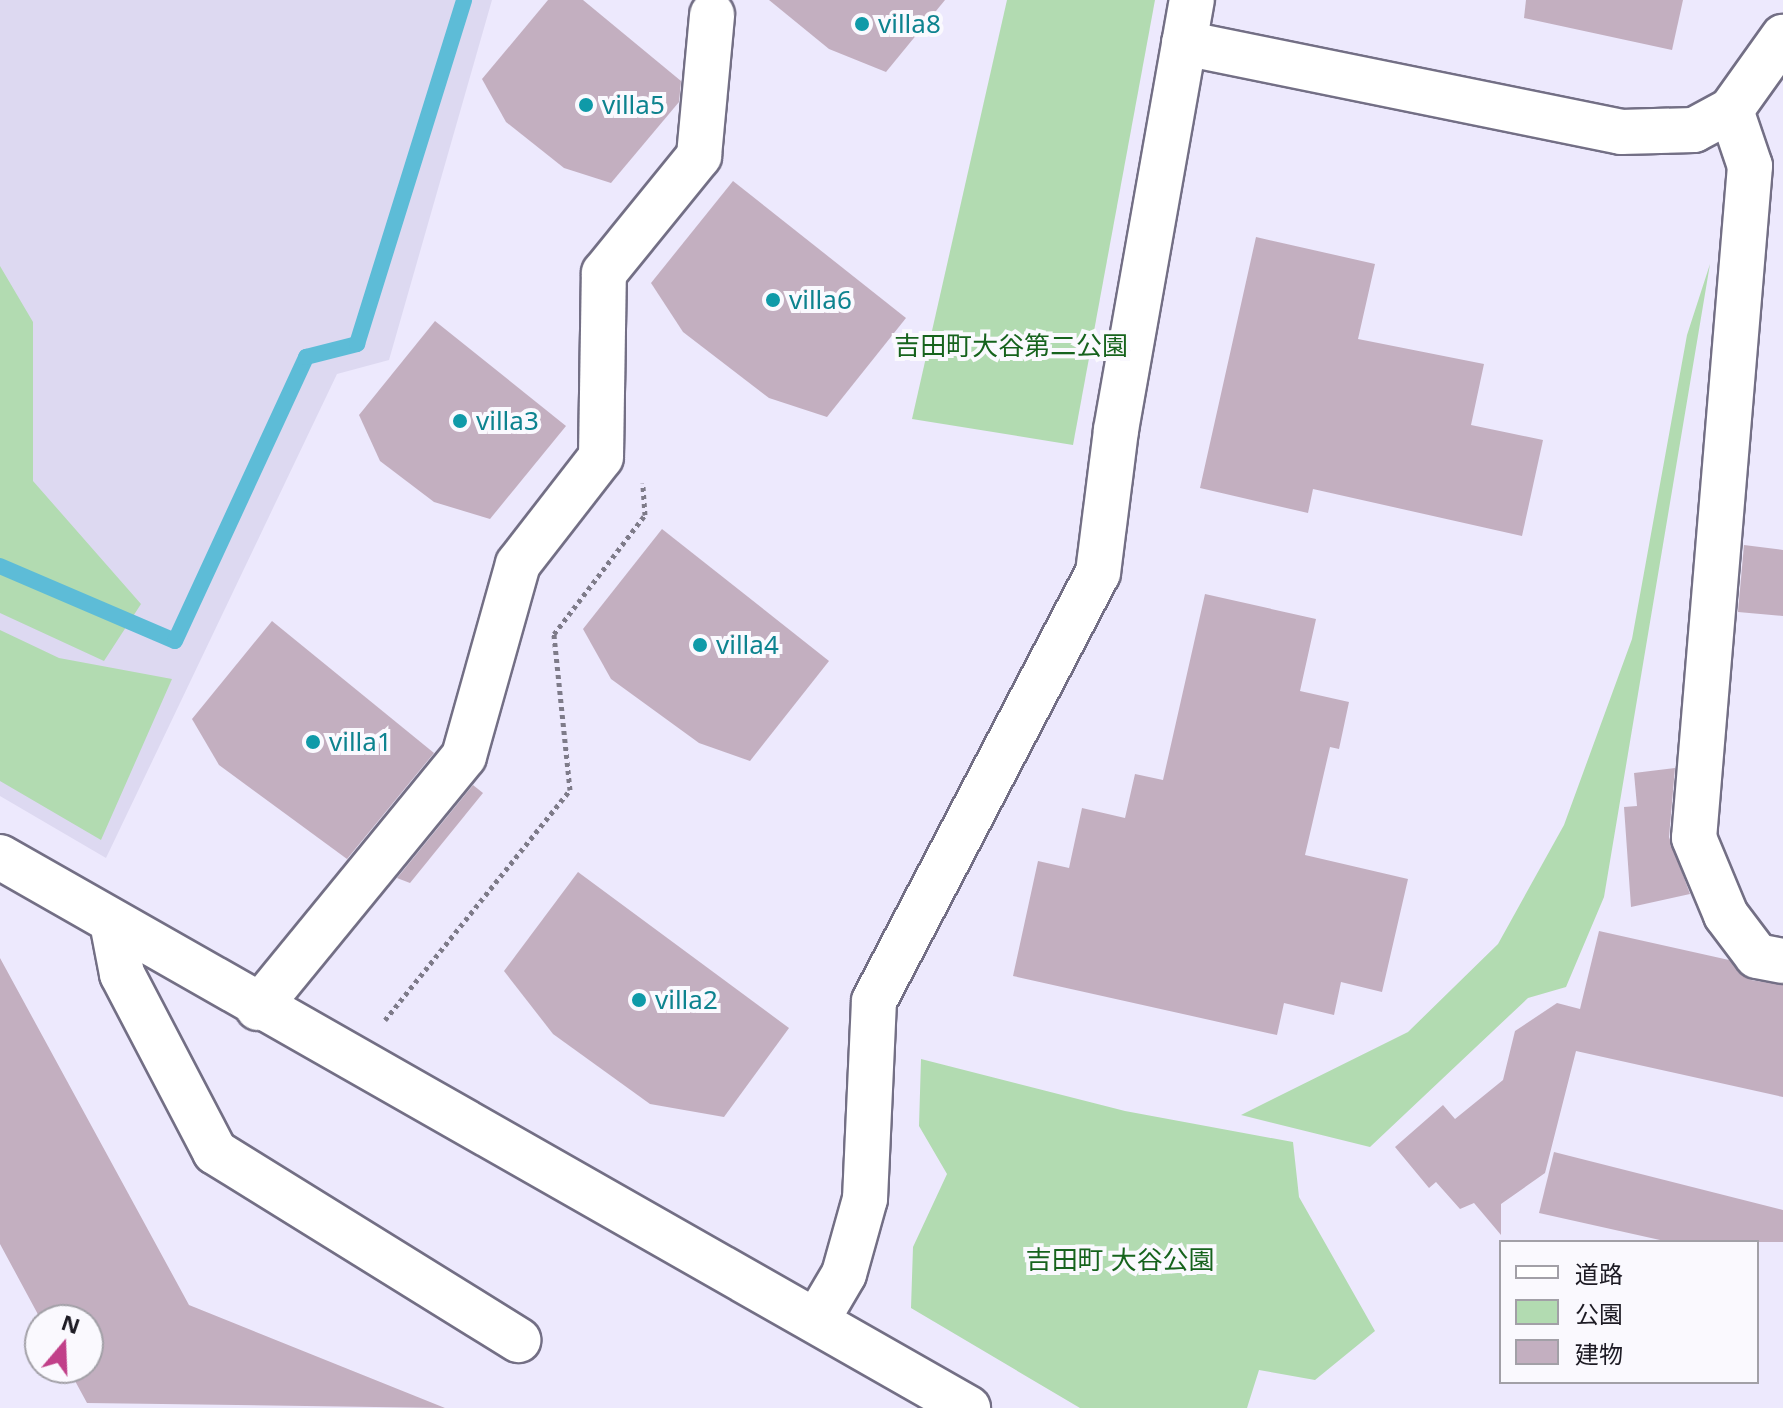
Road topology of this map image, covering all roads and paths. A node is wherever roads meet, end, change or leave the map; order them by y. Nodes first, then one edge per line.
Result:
1 (1192, 0) edge
2 (712, 15) dead end
3 (1783, 37) edge
4 (1184, 43) junction
5 (1731, 110) junction
6 (0, 857) edge
7 (112, 922) junction
8 (1783, 961) edge
9 (258, 1008) junction
10 (817, 1320) junction
11 (518, 1340) dead end
12 (968, 1408) edge

1 - 4 street
2 - 9 street
3 - 5 street
4 - 5 street
4 - 10 street
5 - 8 street
6 - 7 street
7 - 9 street
7 - 11 street
9 - 10 street
10 - 12 street

